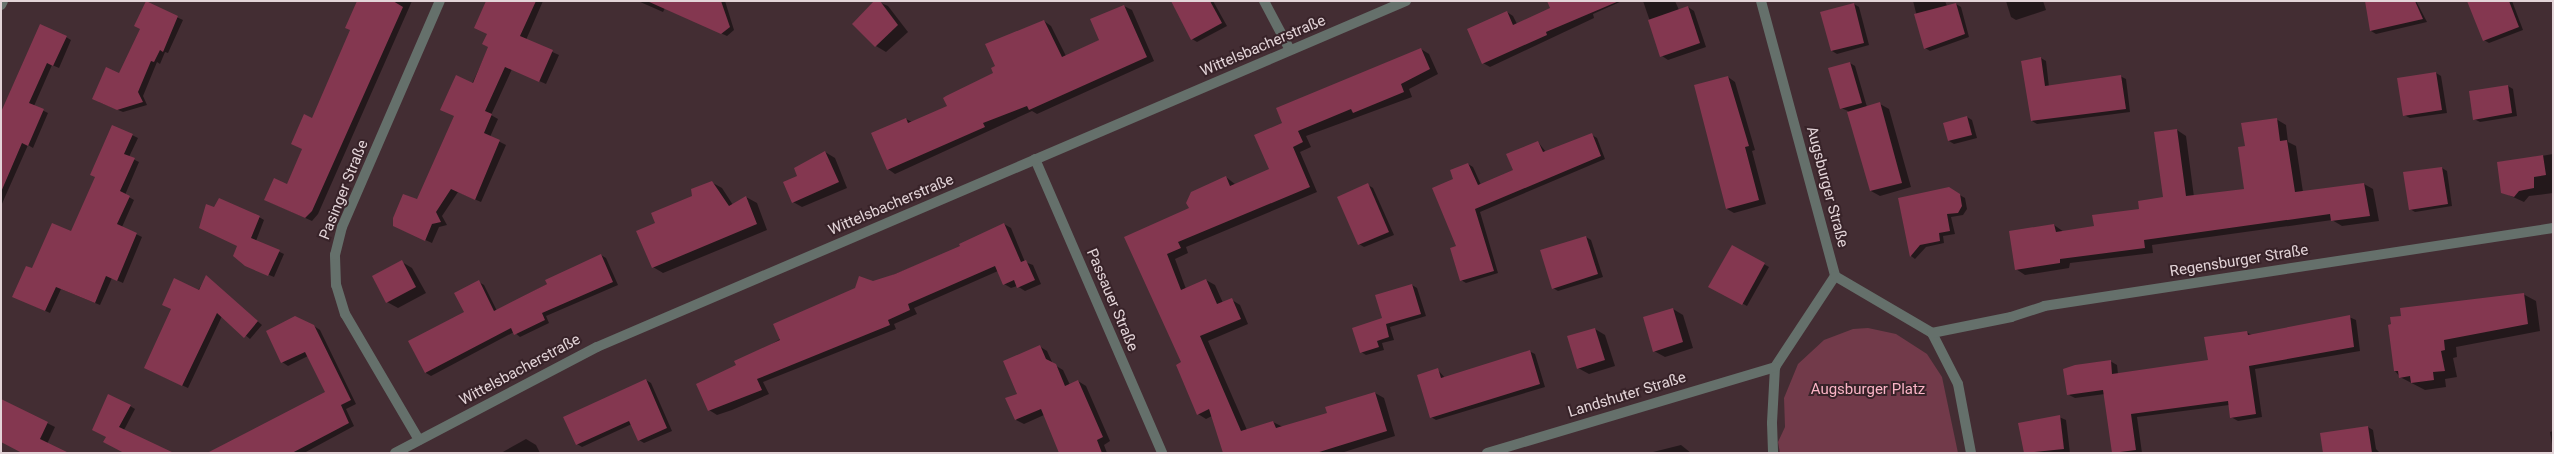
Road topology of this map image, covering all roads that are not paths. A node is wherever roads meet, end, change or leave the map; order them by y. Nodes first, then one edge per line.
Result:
1 (3, 1) edge
2 (440, 1) edge
3 (1264, 1) edge
4 (1406, 1) edge
5 (1761, 1) edge
6 (1, 5) edge
7 (1290, 50) junction
8 (1035, 159) junction
9 (2553, 228) edge
10 (1835, 276) junction
11 (1932, 333) junction
12 (1776, 367) junction
13 (419, 440) junction
14 (395, 453) edge
15 (1162, 453) edge
16 (1487, 453) edge
17 (1773, 453) edge
18 (1971, 453) edge

1 - 6 street
2 - 13 street, Pasinger Straße
3 - 7 street
4 - 7 street, Wittelsbacherstraße
5 - 10 street, Augsburger Straße
7 - 8 street, Wittelsbacherstraße
8 - 13 street, Wittelsbacherstraße
8 - 15 street, Passauer Straße
9 - 11 street, Regensburger Straße
10 - 11 street
10 - 12 street
11 - 18 street
12 - 16 street, Landshuter Straße
12 - 17 street
13 - 14 street, Wittelsbacherstraße

